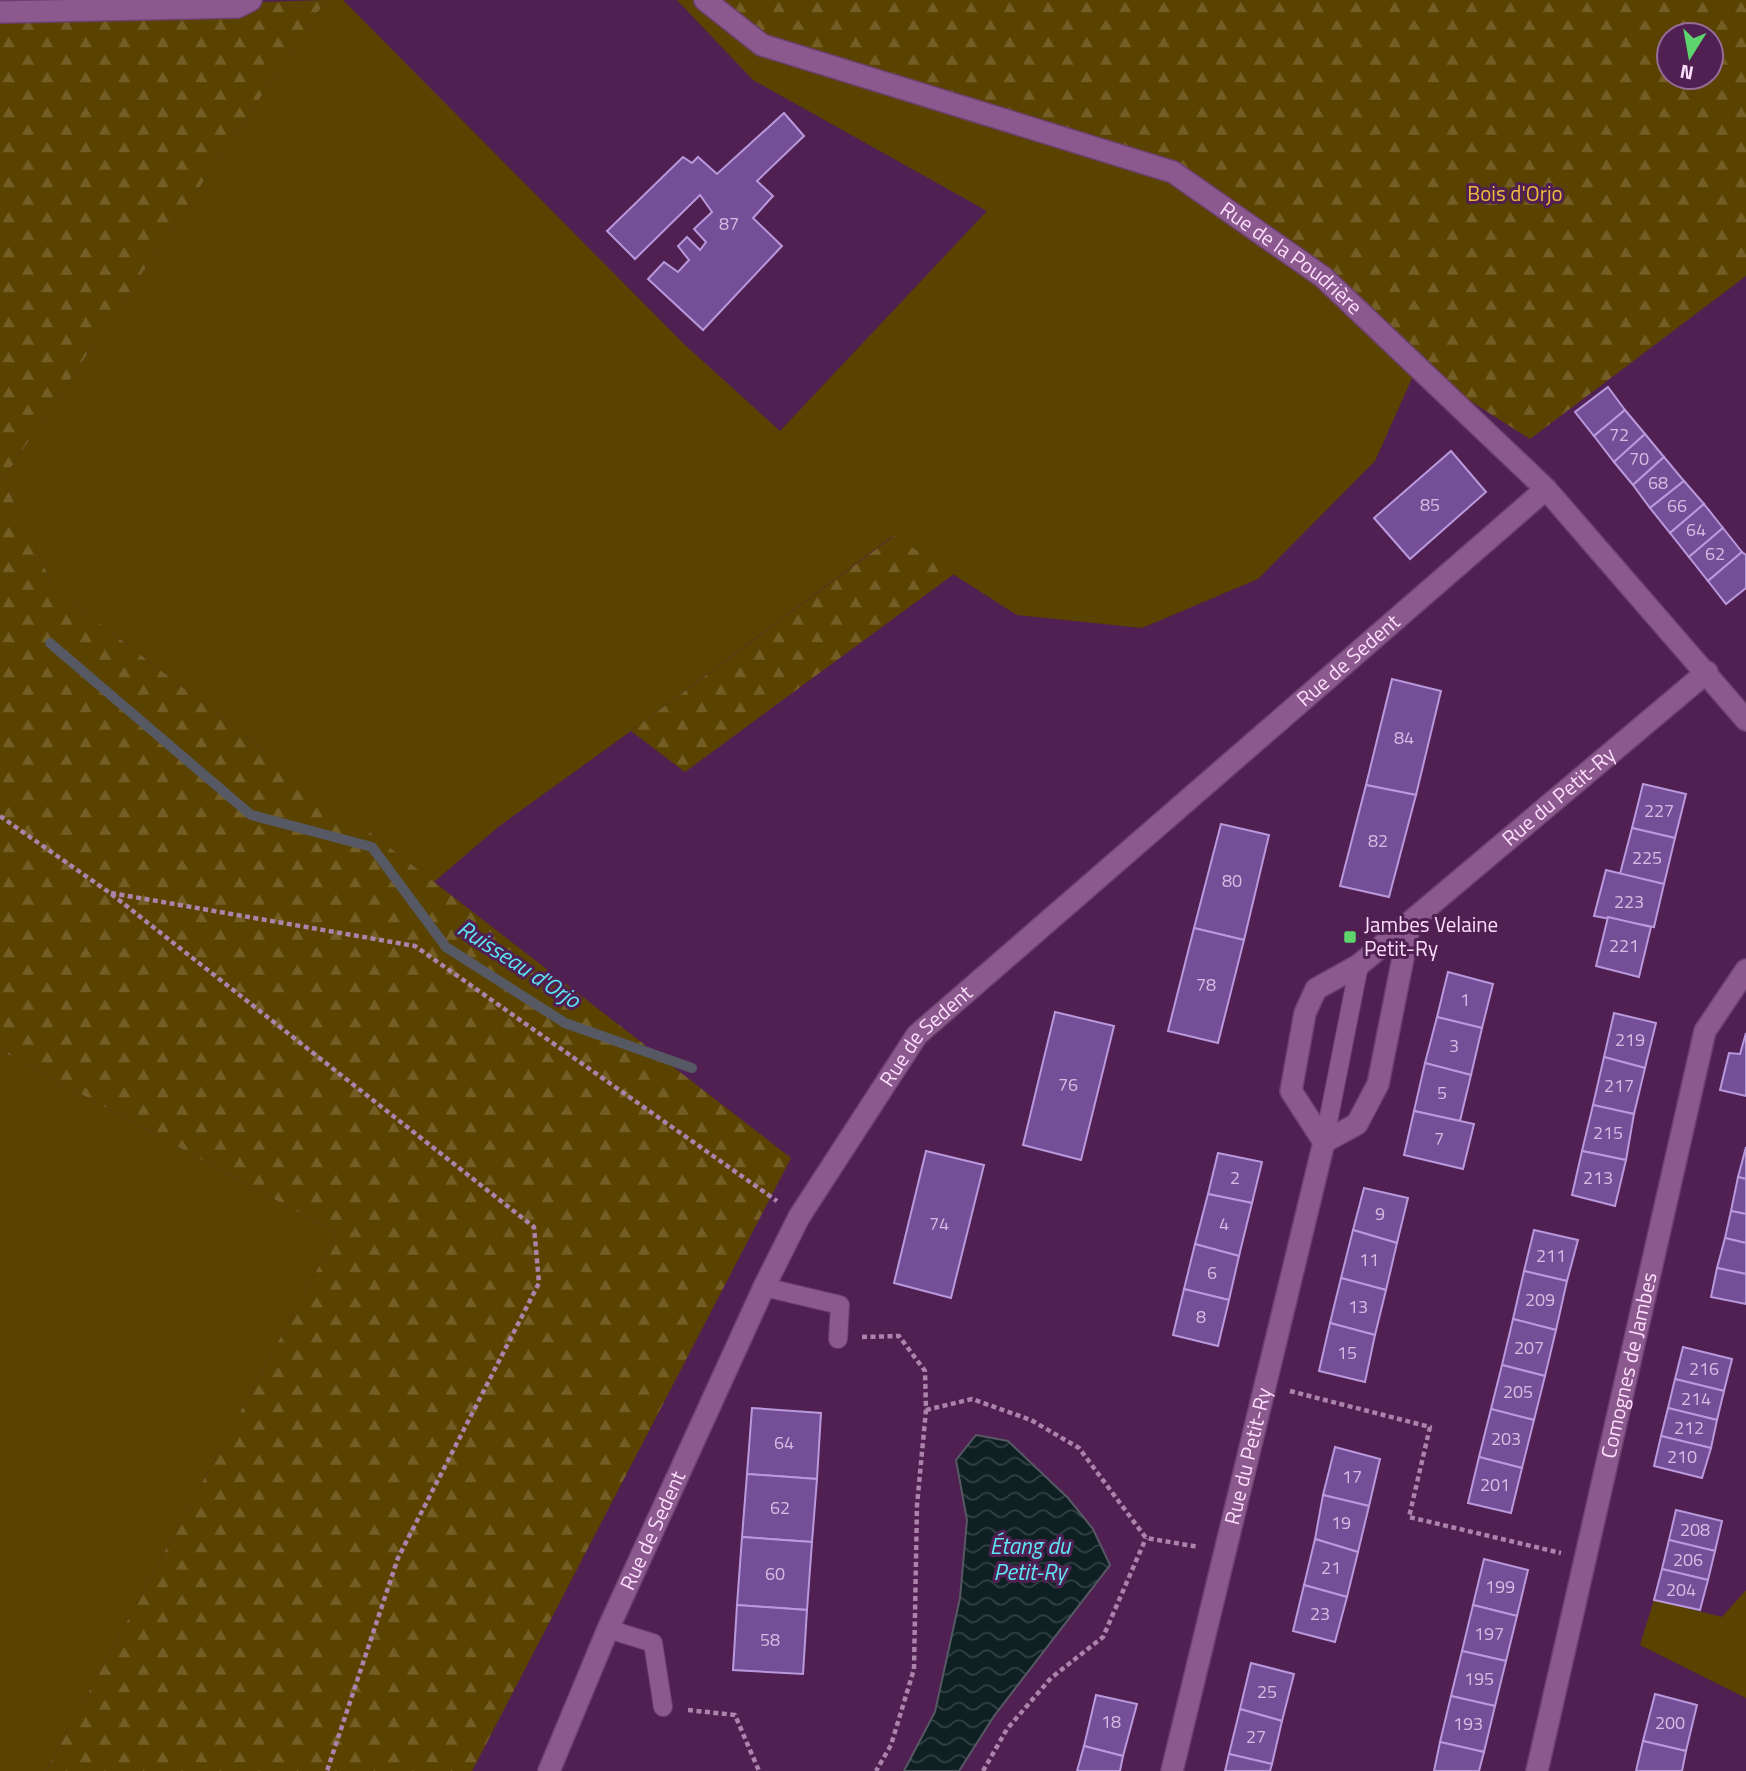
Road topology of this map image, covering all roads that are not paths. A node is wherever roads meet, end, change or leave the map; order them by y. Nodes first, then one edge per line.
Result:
1 (251, 0) edge
2 (705, 0) edge
3 (0, 12) edge
4 (1546, 489) junction
5 (1707, 672) junction
6 (1746, 720) edge
7 (1410, 923) junction
8 (1359, 965) junction
9 (1746, 970) edge
10 (1324, 1142) junction
11 (764, 1287) junction
12 (838, 1339) road end
13 (608, 1629) junction
14 (663, 1707) road end
15 (549, 1771) edge
16 (1172, 1771) edge
17 (1537, 1771) edge

1 - 3 street
2 - 4 street, Rue de la Poudrière
4 - 5 street, Rue de la Poudrière
4 - 11 street, Rue de Sedent
5 - 6 street, Rue de la Poudrière
5 - 7 street, Rue du Petit-Ry
7 - 8 street, Rue du Petit-Ry
7 - 10 street
8 - 10 lane, Rue du Petit-Ry
8 - 10 street, Rue du Petit-Ry
9 - 17 street, Comognes de Jambes
10 - 16 street, Rue du Petit-Ry
11 - 12 lane
11 - 13 street, Rue de Sedent
13 - 14 lane
13 - 15 street, Rue de Sedent

